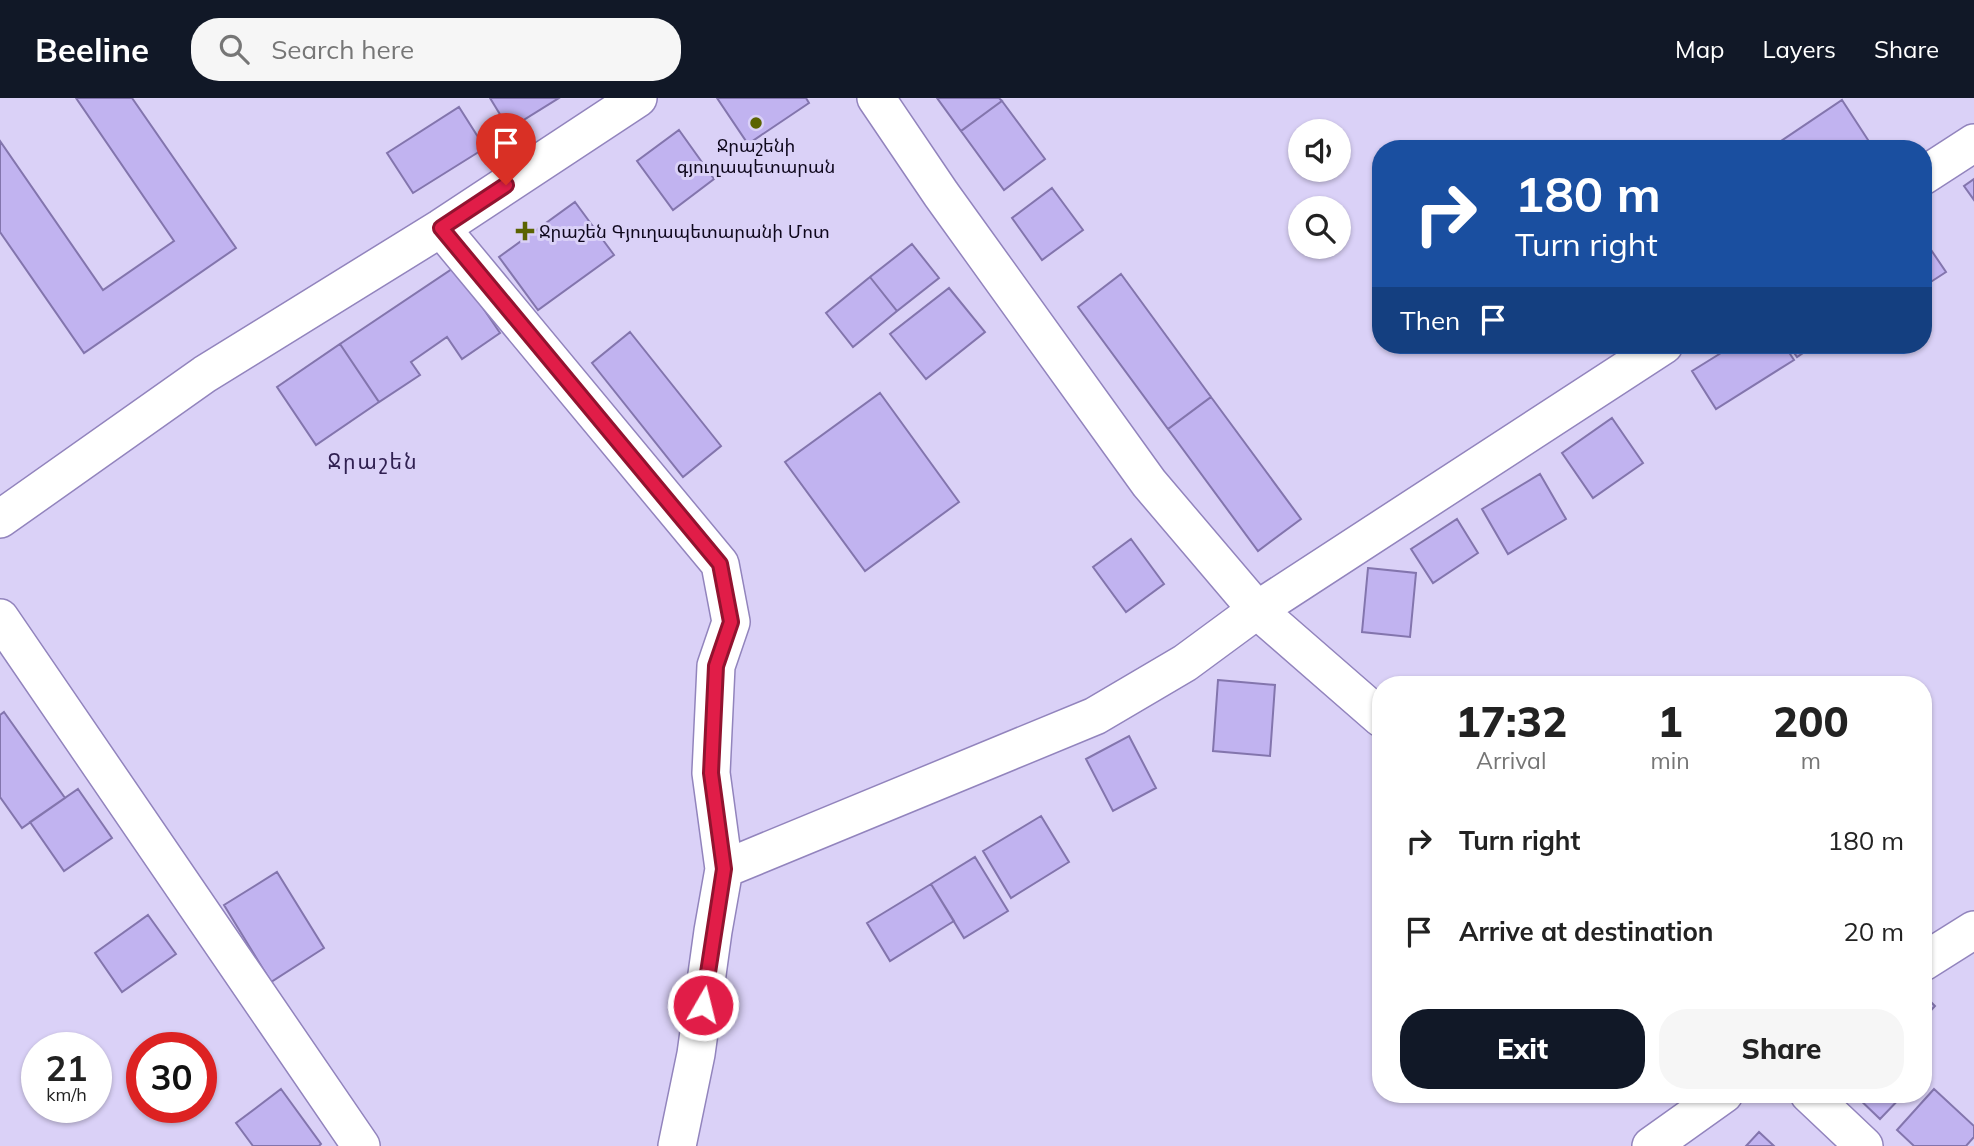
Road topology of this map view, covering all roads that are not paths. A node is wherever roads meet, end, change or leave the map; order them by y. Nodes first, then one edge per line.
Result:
1 (638, 98) edge
2 (876, 98) edge
3 (1974, 143) edge
4 (1932, 170) edge
5 (441, 228) junction
6 (1650, 354) edge
7 (0, 519) edge
8 (1257, 610) junction
9 (0, 618) edge
10 (1372, 710) edge
11 (724, 869) junction
12 (1974, 930) edge
13 (1932, 956) edge
14 (1711, 1103) edge
15 (1819, 1103) edge
16 (361, 1146) edge
17 (677, 1146) edge
18 (1651, 1146) edge
19 (1864, 1146) edge

1 - 5 street
2 - 8 street
3 - 4 street
5 - 7 street
5 - 11 street
6 - 8 street
8 - 10 street
8 - 11 street
9 - 16 street
11 - 17 street
12 - 13 street
14 - 18 street
15 - 19 street

